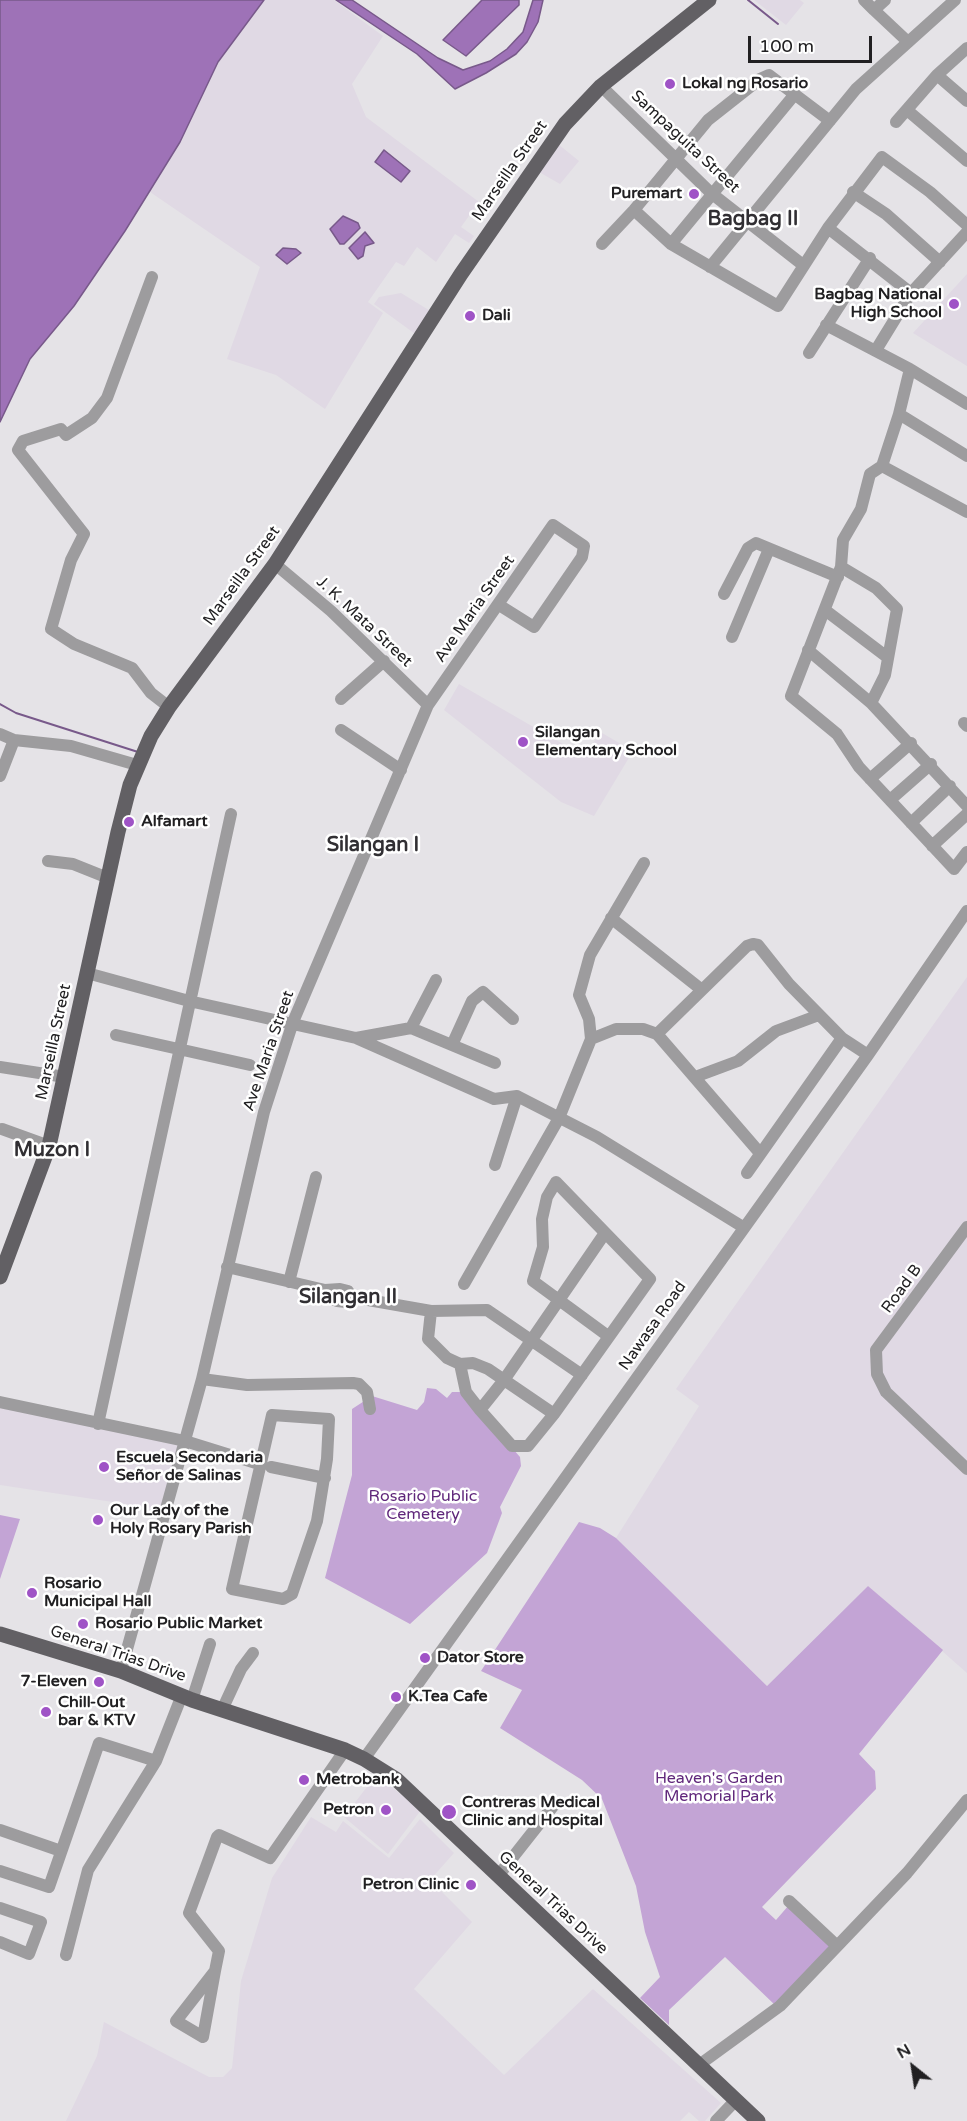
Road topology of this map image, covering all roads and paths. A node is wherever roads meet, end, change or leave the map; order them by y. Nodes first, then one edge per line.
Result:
1 (709, 0) edge
2 (864, 0) edge
3 (885, 0) edge
4 (955, 0) edge
5 (874, 10) junction
6 (907, 41) junction
7 (967, 48) edge
8 (938, 75) junction
9 (602, 86) junction
10 (795, 94) junction
11 (967, 101) edge
12 (907, 110) junction
13 (830, 121) junction
14 (896, 122) dead end
15 (674, 159) junction
16 (967, 161) edge
17 (853, 192) junction
18 (711, 193) junction
19 (634, 210) junction
20 (746, 220) junction
21 (967, 225) edge
22 (828, 228) junction
23 (967, 232) edge
24 (602, 244) dead end
25 (671, 244) junction
26 (870, 258) junction
27 (940, 262) junction
28 (803, 265) junction
29 (710, 267) junction
30 (152, 277) dead end
31 (911, 293) junction
32 (826, 325) junction
33 (876, 350) junction
34 (809, 353) dead end
35 (910, 369) junction
36 (967, 404) edge
37 (899, 414) junction
38 (967, 456) edge
39 (882, 466) junction
40 (967, 512) edge
41 (769, 549) junction
42 (275, 564) junction
43 (839, 572) junction
44 (724, 594) dead end
45 (499, 605) junction
46 (825, 610) junction
47 (732, 637) dead end
48 (808, 650) junction
49 (887, 657) junction
50 (384, 661) junction
51 (341, 699) dead end
52 (871, 703) junction
53 (428, 705) junction
54 (169, 707) junction
55 (341, 730) dead end
56 (0, 734) edge
57 (14, 740) junction
58 (911, 743) junction
59 (931, 764) junction
60 (137, 765) junction
61 (401, 770) junction
62 (0, 776) edge
63 (870, 779) junction
64 (950, 786) junction
65 (890, 800) junction
66 (967, 806) edge
67 (231, 814) dead end
68 (967, 814) edge
69 (911, 823) junction
70 (932, 846) junction
71 (967, 852) edge
72 (48, 861) dead end
73 (644, 863) dead end
74 (108, 878) junction
75 (967, 911) edge
76 (611, 918) junction
77 (87, 973) junction
78 (436, 980) dead end
79 (702, 990) junction
80 (189, 1001) junction
81 (819, 1015) junction
82 (513, 1019) dead end
83 (293, 1022) junction
84 (411, 1028) junction
85 (657, 1034) junction
86 (117, 1035) dead end
87 (356, 1038) junction
88 (842, 1038) junction
89 (591, 1039) junction
90 (452, 1045) junction
91 (178, 1048) junction
92 (868, 1055) junction
93 (495, 1063) dead end
94 (250, 1065) dead end
95 (0, 1067) edge
96 (65, 1077) junction
97 (695, 1077) junction
98 (517, 1096) junction
99 (559, 1118) junction
100 (2, 1129) dead end
101 (49, 1146) junction
102 (759, 1152) junction
103 (495, 1165) dead end
104 (747, 1173) dead end
105 (316, 1177) dead end
106 (743, 1227) junction
107 (967, 1227) edge
108 (605, 1233) junction
109 (227, 1267) junction
110 (0, 1277) edge
111 (289, 1281) junction
112 (465, 1284) dead end
113 (558, 1302) junction
114 (431, 1311) junction
115 (608, 1336) junction
116 (531, 1340) junction
117 (460, 1364) junction
118 (582, 1375) junction
119 (202, 1379) junction
120 (504, 1380) junction
121 (0, 1402) edge
122 (370, 1409) dead end
123 (480, 1410) junction
124 (554, 1414) junction
125 (98, 1424) junction
126 (185, 1441) junction
127 (265, 1465) junction
128 (967, 1469) edge
129 (325, 1478) junction
130 (0, 1634) edge
131 (210, 1644) dead end
132 (253, 1653) dead end
133 (121, 1671) junction
134 (187, 1697) junction
135 (222, 1710) junction
136 (345, 1750) junction
137 (364, 1759) junction
138 (156, 1761) junction
139 (967, 1800) edge
140 (554, 1804) dead end
141 (0, 1830) edge
142 (61, 1851) junction
143 (0, 1871) edge
144 (498, 1876) junction
145 (789, 1901) dead end
146 (0, 1908) edge
147 (0, 1942) edge
148 (836, 1945) junction
149 (66, 1955) dead end
150 (215, 1971) junction
151 (699, 2066) junction
152 (736, 2100) junction
153 (716, 2121) edge
154 (758, 2121) edge

1 - 9 main road, Marseilla Street
2 - 5 street
3 - 5 street
4 - 6 street
5 - 6 street
6 - 13 street
7 - 8 street
8 - 11 street
8 - 12 street
9 - 15 street, Sampaguita Street
9 - 42 main road, Marseilla Street
10 - 13 street
10 - 15 street
10 - 18 street
12 - 14 street
12 - 16 street
13 - 20 street
15 - 18 street, Sampaguita Street
15 - 19 street
17 - 21 street
17 - 22 street
17 - 27 street
18 - 20 street, Sampaguita Street
18 - 25 street
19 - 24 street
19 - 25 street
20 - 28 street, Sampaguita Street
20 - 29 street
22 - 26 street
22 - 28 street
23 - 27 street
25 - 29 street
26 - 31 street
26 - 32 street
27 - 31 street
28 - 29 street
30 - 54 street
31 - 33 street
32 - 33 street
32 - 34 street
33 - 35 street
35 - 36 street
35 - 37 street
37 - 38 street
37 - 39 street
39 - 40 street
39 - 43 street
41 - 43 street
41 - 44 street
41 - 47 street
42 - 50 street, J. K. Mata Street
42 - 54 main road, Marseilla Street
43 - 46 street
43 - 49 street
45 - 45 street, Ave Maria Street
45 - 53 street, Ave Maria Street
46 - 48 street
46 - 49 street
48 - 52 street
48 - 63 street
49 - 52 street
50 - 51 street
50 - 53 street, J. K. Mata Street
52 - 58 street
53 - 61 street, Ave Maria Street
54 - 60 main road, Marseilla Street
55 - 61 street
56 - 57 street
57 - 60 street
57 - 62 street
58 - 59 street
58 - 63 street
59 - 64 street
59 - 65 street
60 - 74 main road, Marseilla Street
61 - 83 street, Ave Maria Street
63 - 65 street
64 - 66 street
64 - 69 street
65 - 69 street
67 - 80 street
68 - 70 street
69 - 70 street
70 - 71 street
72 - 74 street
73 - 76 street
74 - 77 main road, Marseilla Street
75 - 92 street, Nawasa Road
76 - 79 street
76 - 89 street
77 - 80 street
77 - 96 main road, Marseilla Street
78 - 84 street
79 - 81 street
79 - 85 street
80 - 83 street
80 - 91 street
81 - 88 street
81 - 97 street
82 - 90 street
83 - 87 street
83 - 109 street, Ave Maria Street
84 - 87 street
84 - 90 street
85 - 89 street
85 - 97 street
86 - 91 street
87 - 98 street
88 - 92 street
88 - 102 street
89 - 99 street
90 - 93 street
91 - 94 street
91 - 125 street
92 - 106 street, Nawasa Road
95 - 96 street
96 - 101 main road, Marseilla Street
97 - 102 street
98 - 99 street
98 - 103 street
99 - 106 street
99 - 112 street
100 - 101 street
101 - 110 main road, Marseilla Street
102 - 104 street
105 - 111 street
106 - 137 street, Nawasa Road
107 - 128 street, Road B
108 - 113 street
108 - 113 street
108 - 115 street
109 - 111 street
109 - 119 street, Ave Maria Street
111 - 114 street
113 - 115 street
113 - 116 street
114 - 116 street
114 - 117 street
115 - 118 street
116 - 118 street
116 - 120 street
117 - 120 street
117 - 123 street
118 - 124 street
119 - 122 street
119 - 126 street, Ave Maria Street
120 - 123 street
120 - 124 street
121 - 125 street
123 - 124 street
125 - 126 street
126 - 127 street
126 - 133 street, Ave Maria Street
127 - 129 street
127 - 129 street
127 - 129 street
130 - 133 main road, General Trias Drive
131 - 134 street
132 - 135 street
133 - 134 main road, General Trias Drive
134 - 135 main road, General Trias Drive
134 - 138 street
135 - 136 main road, General Trias Drive
136 - 137 main road, General Trias Drive
136 - 150 street
137 - 144 main road, General Trias Drive
138 - 142 street
138 - 149 street
139 - 148 street
140 - 144 street
141 - 142 street
142 - 143 street
144 - 151 main road, General Trias Drive
145 - 148 street
146 - 147 street
148 - 151 street
150 - 150 street
151 - 152 main road, General Trias Drive
152 - 153 street
152 - 154 main road, General Trias Drive

